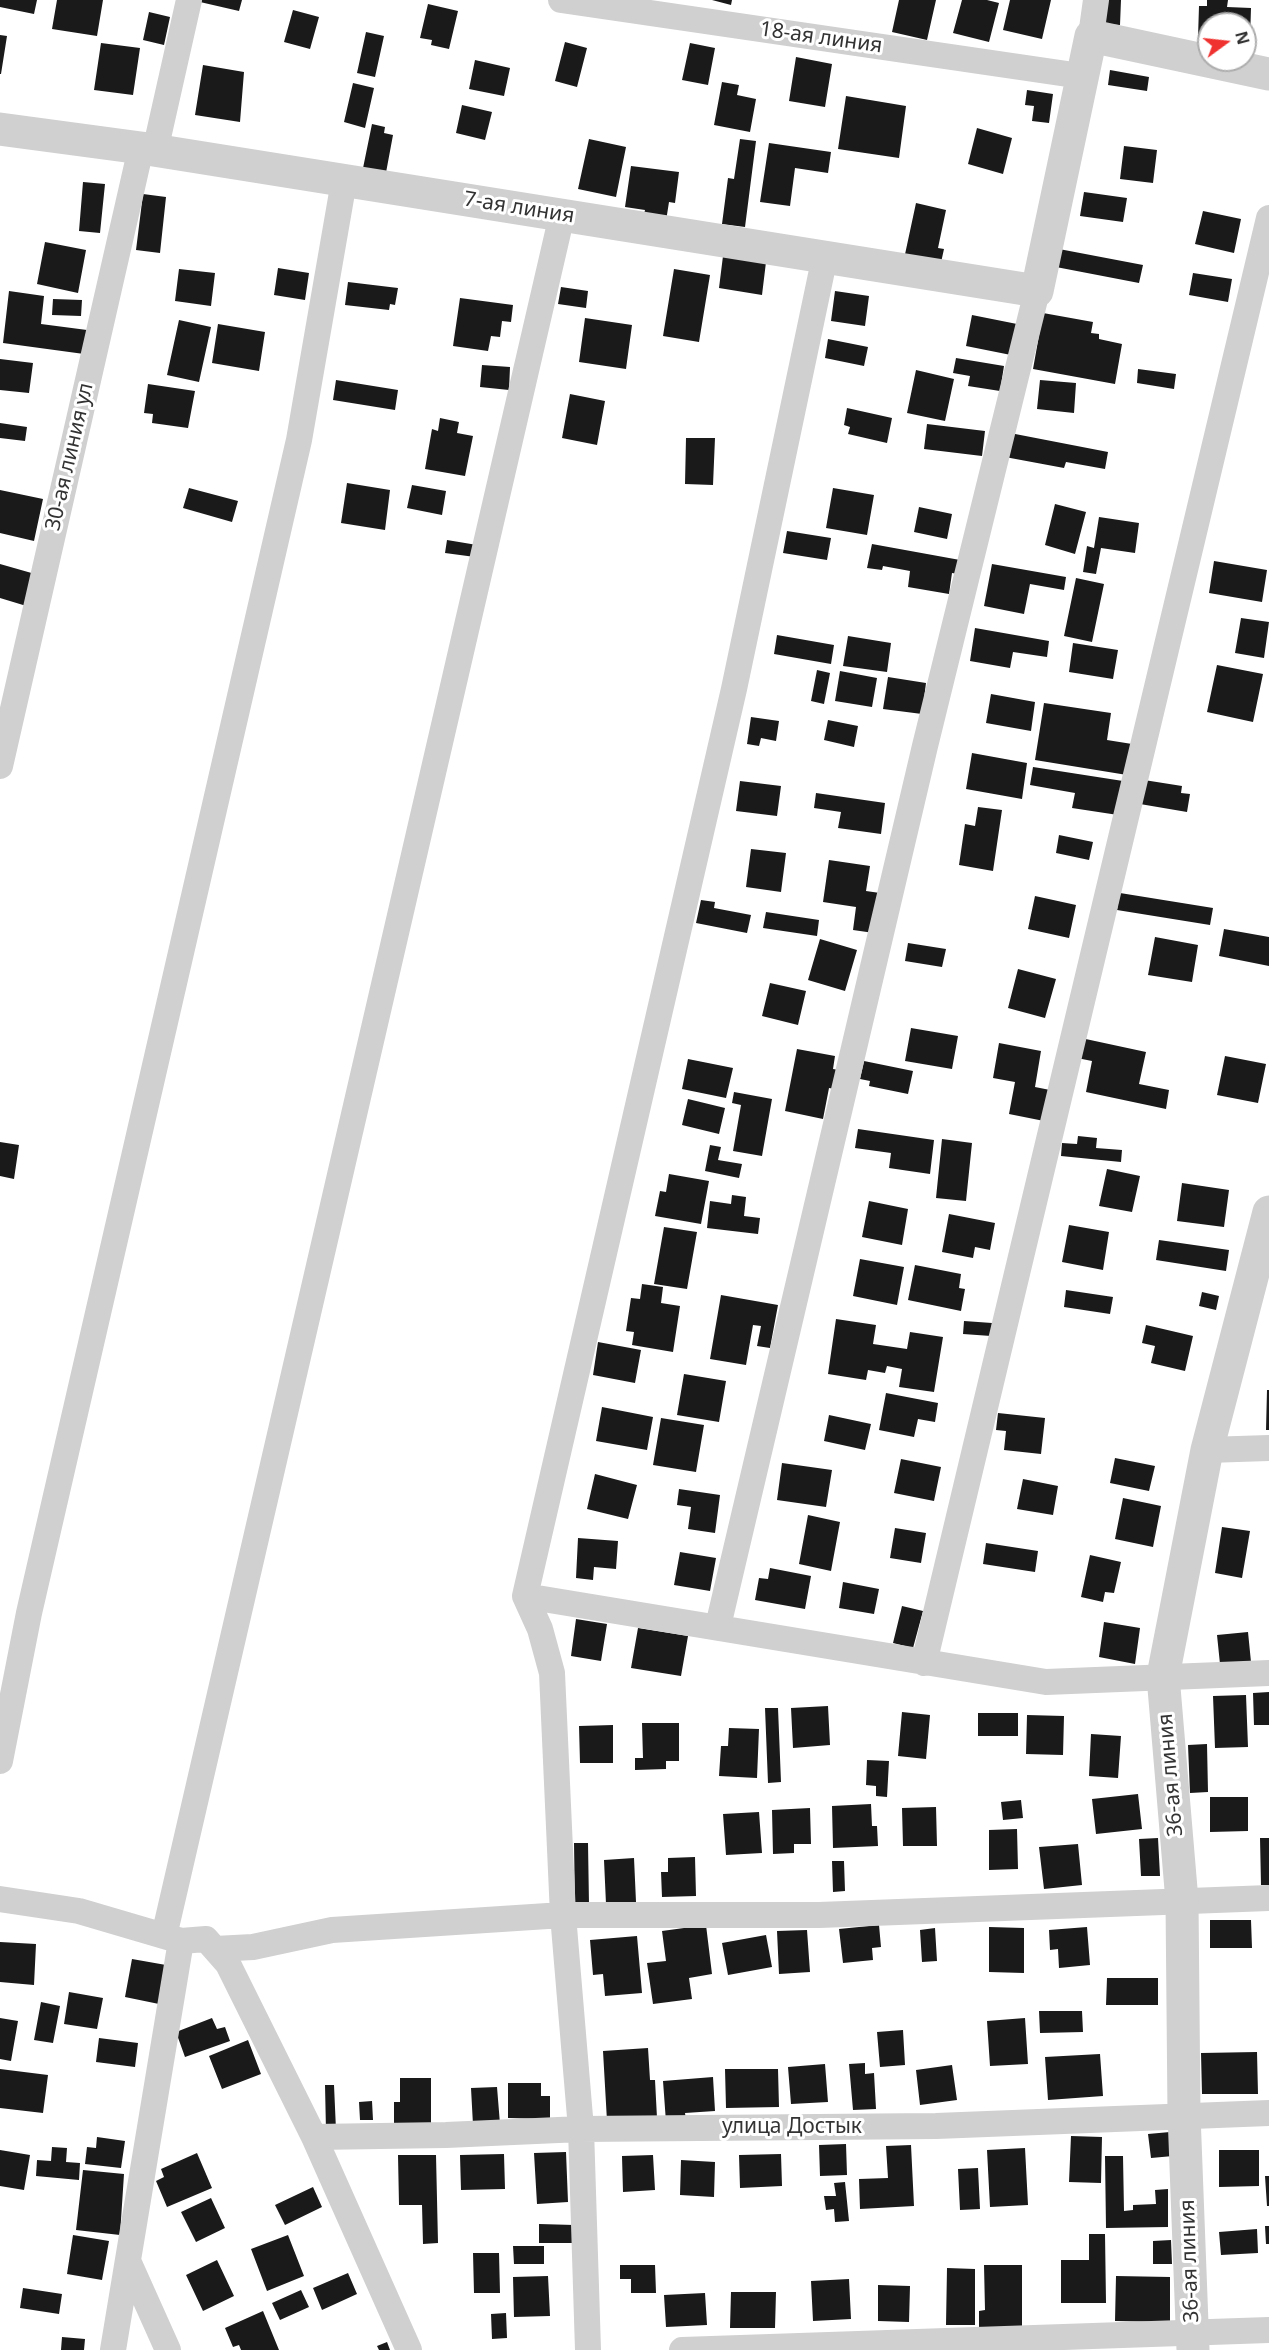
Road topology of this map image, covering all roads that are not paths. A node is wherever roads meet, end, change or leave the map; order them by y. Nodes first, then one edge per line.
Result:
1 (189, 0) edge
2 (561, 0) edge
3 (1096, 0) edge
4 (1091, 36) junction
5 (1269, 74) edge
6 (1081, 76) junction
7 (0, 129) edge
8 (148, 149) junction
9 (344, 181) junction
10 (562, 215) junction
11 (1269, 218) edge
12 (825, 256) junction
13 (1037, 291) junction
14 (0, 766) edge
15 (1268, 1219) edge
16 (1269, 1448) edge
17 (1207, 1450) junction
18 (525, 1596) junction
19 (718, 1626) junction
20 (924, 1663) junction
21 (1269, 1673) edge
22 (1163, 1676) junction
23 (0, 1761) edge
24 (1269, 1898) edge
25 (0, 1899) edge
26 (1182, 1901) junction
27 (563, 1915) junction
28 (173, 1938) junction
29 (215, 1949) junction
30 (1269, 2113) edge
31 (1184, 2114) junction
32 (581, 2129) junction
33 (314, 2137) junction
34 (129, 2263) junction
35 (1269, 2330) edge
36 (1193, 2341) edge
37 (113, 2350) edge
38 (168, 2350) edge
39 (409, 2350) edge
40 (588, 2350) edge
41 (682, 2350) edge

1 - 8 street, 30-ая линия ул
2 - 6 street, 18-ая линия
3 - 4 street
4 - 5 street
4 - 6 street
6 - 13 street
7 - 8 street, 7-ая линия
8 - 9 street, 7-ая линия
8 - 14 street, 30-ая линия ул
9 - 10 street, 7-ая линия
9 - 23 street
10 - 12 street, 7-ая линия
10 - 28 street
11 - 20 street
12 - 13 street, 7-ая линия
12 - 18 street
13 - 19 street
15 - 17 street, 36-ая линия
16 - 17 street
17 - 22 street, 36-ая линия
18 - 19 street
18 - 27 street
19 - 20 street
20 - 22 street
21 - 22 street
22 - 26 street, 36-ая линия
24 - 26 street
25 - 28 street
26 - 27 street
26 - 31 street, 36-ая линия
27 - 29 street
27 - 32 street
28 - 29 street
28 - 34 street
29 - 33 street
30 - 31 street, улица Достык
31 - 32 street, улица Достык
31 - 36 street, 36-ая линия
32 - 33 street, улица Достык
32 - 40 street
33 - 39 street
34 - 37 street
34 - 38 street
35 - 36 street
36 - 41 street

